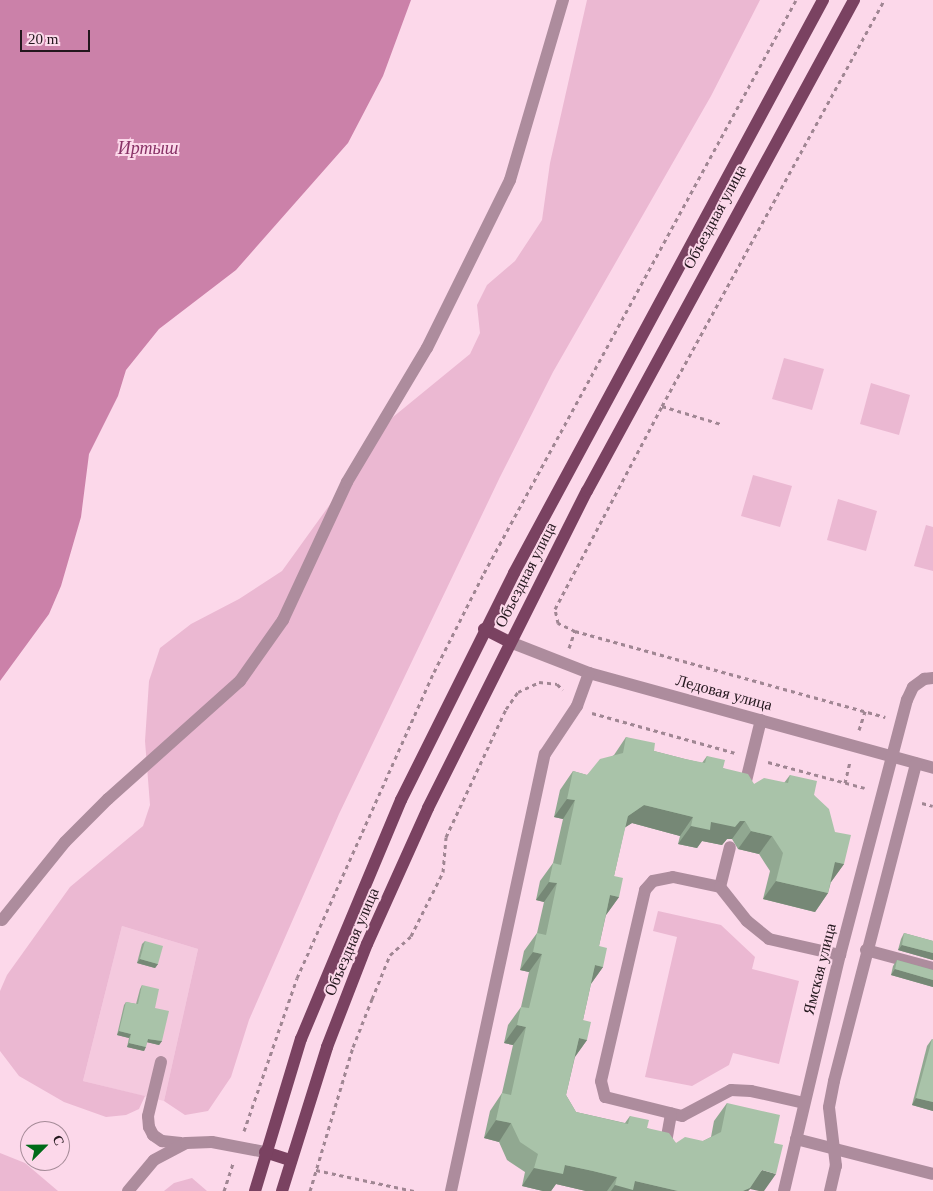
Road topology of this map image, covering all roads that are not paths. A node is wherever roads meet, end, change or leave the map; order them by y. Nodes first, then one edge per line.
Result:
1 (563, 0) edge
2 (823, 0) edge
3 (854, 0) edge
4 (484, 630) junction
5 (510, 642) junction
6 (589, 673) junction
7 (933, 678) edge
8 (761, 720) junction
9 (893, 756) junction
10 (916, 763) junction
11 (933, 768) edge
12 (743, 794) edge
13 (730, 847) edge
14 (720, 887) junction
15 (2, 920) dead end
16 (866, 950) junction
17 (840, 955) junction
18 (933, 968) edge
19 (161, 1062) dead end
20 (804, 1103) junction
21 (672, 1114) junction
22 (796, 1139) junction
23 (186, 1143) junction
24 (836, 1149) junction
25 (265, 1152) junction
26 (664, 1153) edge
27 (290, 1160) junction
28 (933, 1174) edge
29 (128, 1191) edge
30 (255, 1191) edge
31 (282, 1191) edge
32 (451, 1191) edge
33 (784, 1191) edge
34 (830, 1191) edge

1 - 15 street
2 - 4 main road, Объездная улица
3 - 5 main road, Объездная улица
4 - 5 main road
4 - 25 main road, Объездная улица
5 - 6 street, Ледовая улица
5 - 27 main road, Объездная улица
6 - 8 street, Ледовая улица
6 - 32 street
7 - 9 street, Ямская улица
8 - 9 street, Ледовая улица
8 - 12 street
9 - 10 street, Ледовая улица
9 - 17 street, Ямская улица
10 - 11 street, Ледовая улица
10 - 16 street
13 - 14 street
14 - 17 street
14 - 21 street
16 - 18 street
16 - 24 street
17 - 20 street, Ямская улица
19 - 23 street
20 - 21 street
20 - 22 street, Ямская улица
21 - 26 street
22 - 24 street
22 - 33 street, Ямская улица
23 - 25 street
23 - 29 street
24 - 28 street
24 - 34 street
25 - 27 main road
25 - 30 main road, Объездная улица
27 - 31 main road, Объездная улица

